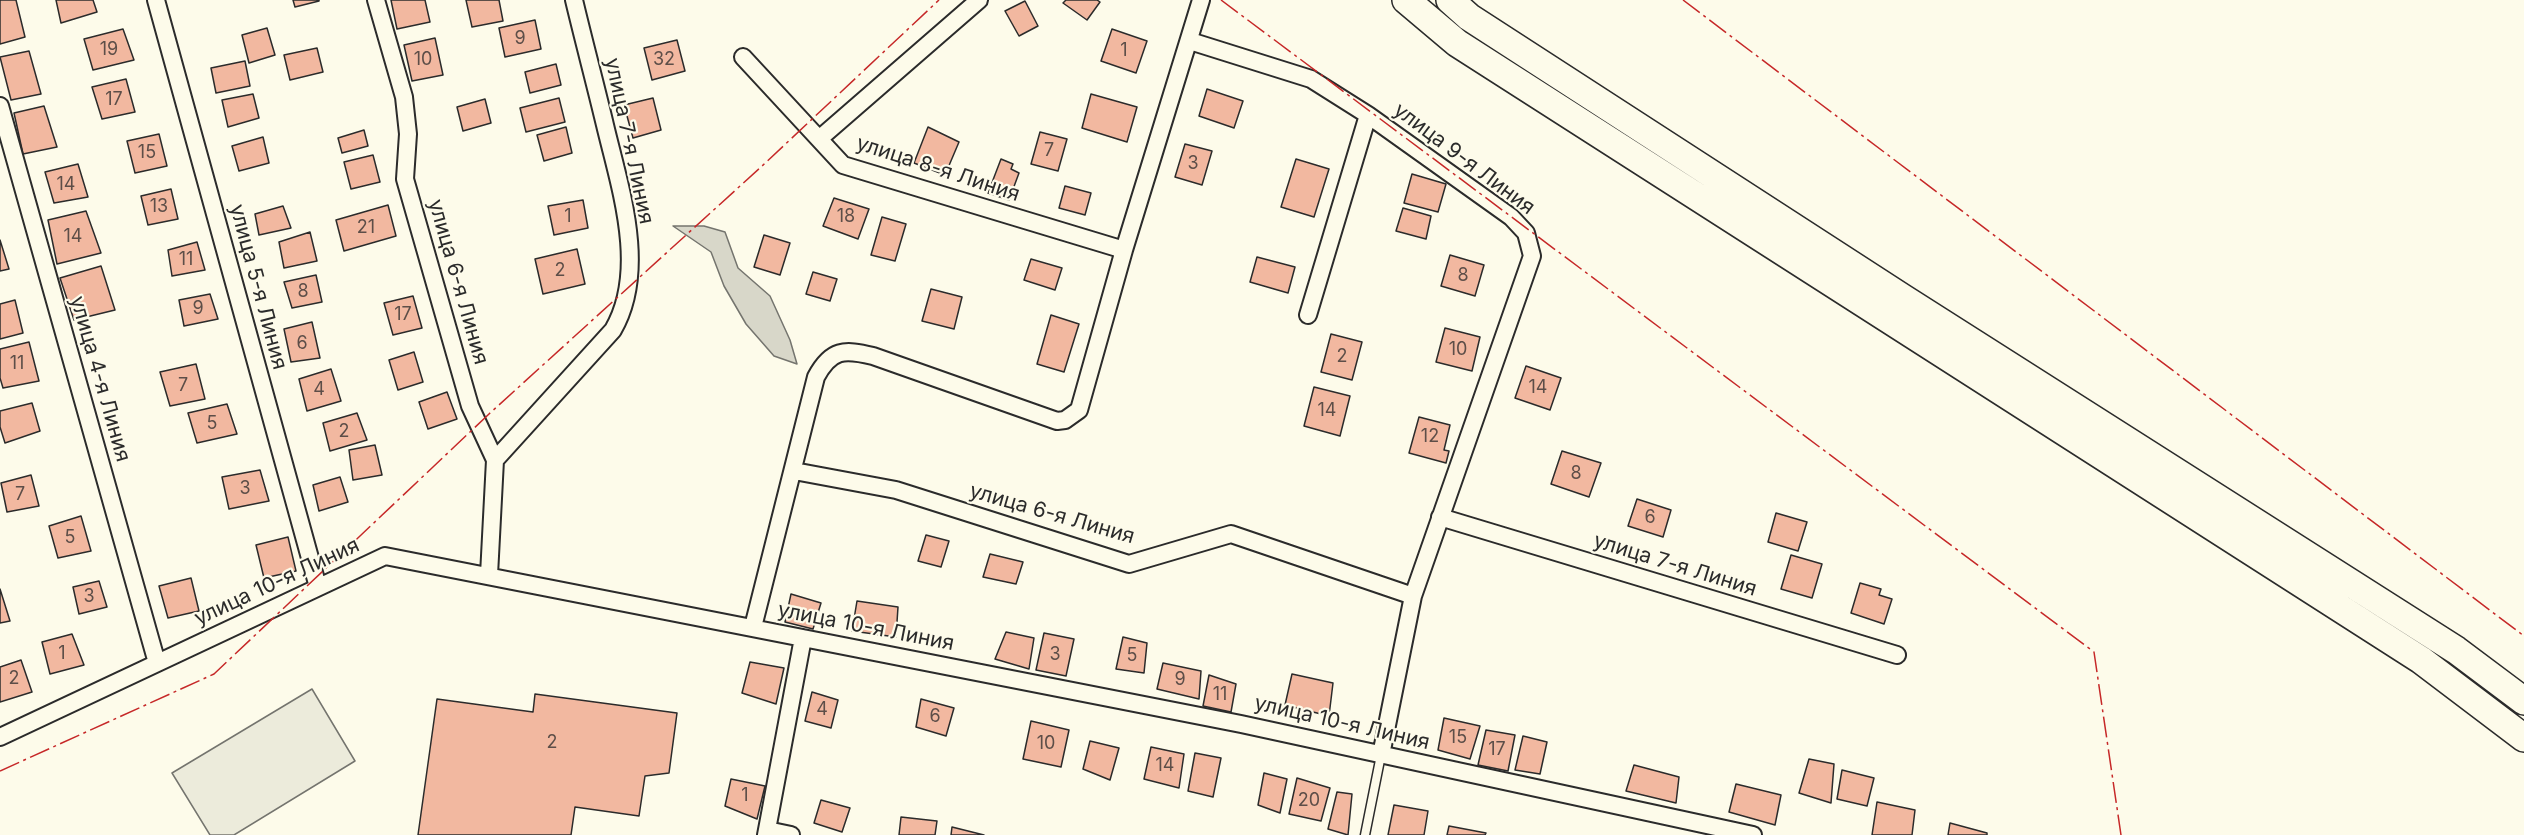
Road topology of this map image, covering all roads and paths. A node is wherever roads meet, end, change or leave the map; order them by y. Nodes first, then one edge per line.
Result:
1 (156, 0) edge
2 (376, 0) edge
3 (574, 0) edge
4 (979, 0) edge
5 (1201, 0) edge
6 (1406, 0) edge
7 (1450, 0) edge
8 (1190, 41) junction
9 (743, 57) dead end
10 (0, 106) edge
11 (1368, 115) junction
12 (819, 139) junction
13 (1124, 250) junction
14 (1308, 315) dead end
15 (495, 460) junction
16 (794, 471) junction
17 (1440, 517) junction
18 (489, 575) junction
19 (318, 586) junction
20 (1413, 596) junction
21 (753, 627) junction
22 (803, 638) junction
23 (1897, 655) dead end
24 (157, 663) junction
25 (2524, 701) edge
26 (0, 737) edge
27 (2524, 738) edge
28 (1381, 755) junction
29 (766, 833) edge
30 (791, 835) edge
31 (1365, 835) edge
32 (1753, 835) edge

1 - 19 street, улица 5-я Линия
2 - 15 street, улица 6-я Линия
3 - 15 street, улица 7-я Линия
4 - 12 street
5 - 8 street
6 - 27 main road
7 - 25 main road
8 - 11 street, улица 9-я Линия
8 - 13 street
9 - 12 street, улица 8-я Линия
10 - 24 street, улица 4-я Линия
11 - 14 street
11 - 17 street, улица 9-я Линия
12 - 13 street, улица 8-я Линия
13 - 16 street
15 - 18 street, улица 6-я Линия
16 - 20 street, улица 6-я Линия
16 - 21 street
17 - 20 street, улица 9-я Линия
17 - 23 street, улица 7-я Линия
18 - 19 street, улица 10-я Линия
18 - 21 street, улица 10-я Линия
19 - 24 street, улица 10-я Линия
20 - 28 street
21 - 22 street, улица 10-я Линия
22 - 28 street, улица 10-я Линия
22 - 29 street
24 - 26 street, улица 10-я Линия
28 - 31 lane
28 - 32 street, улица 10-я Линия
29 - 30 street

